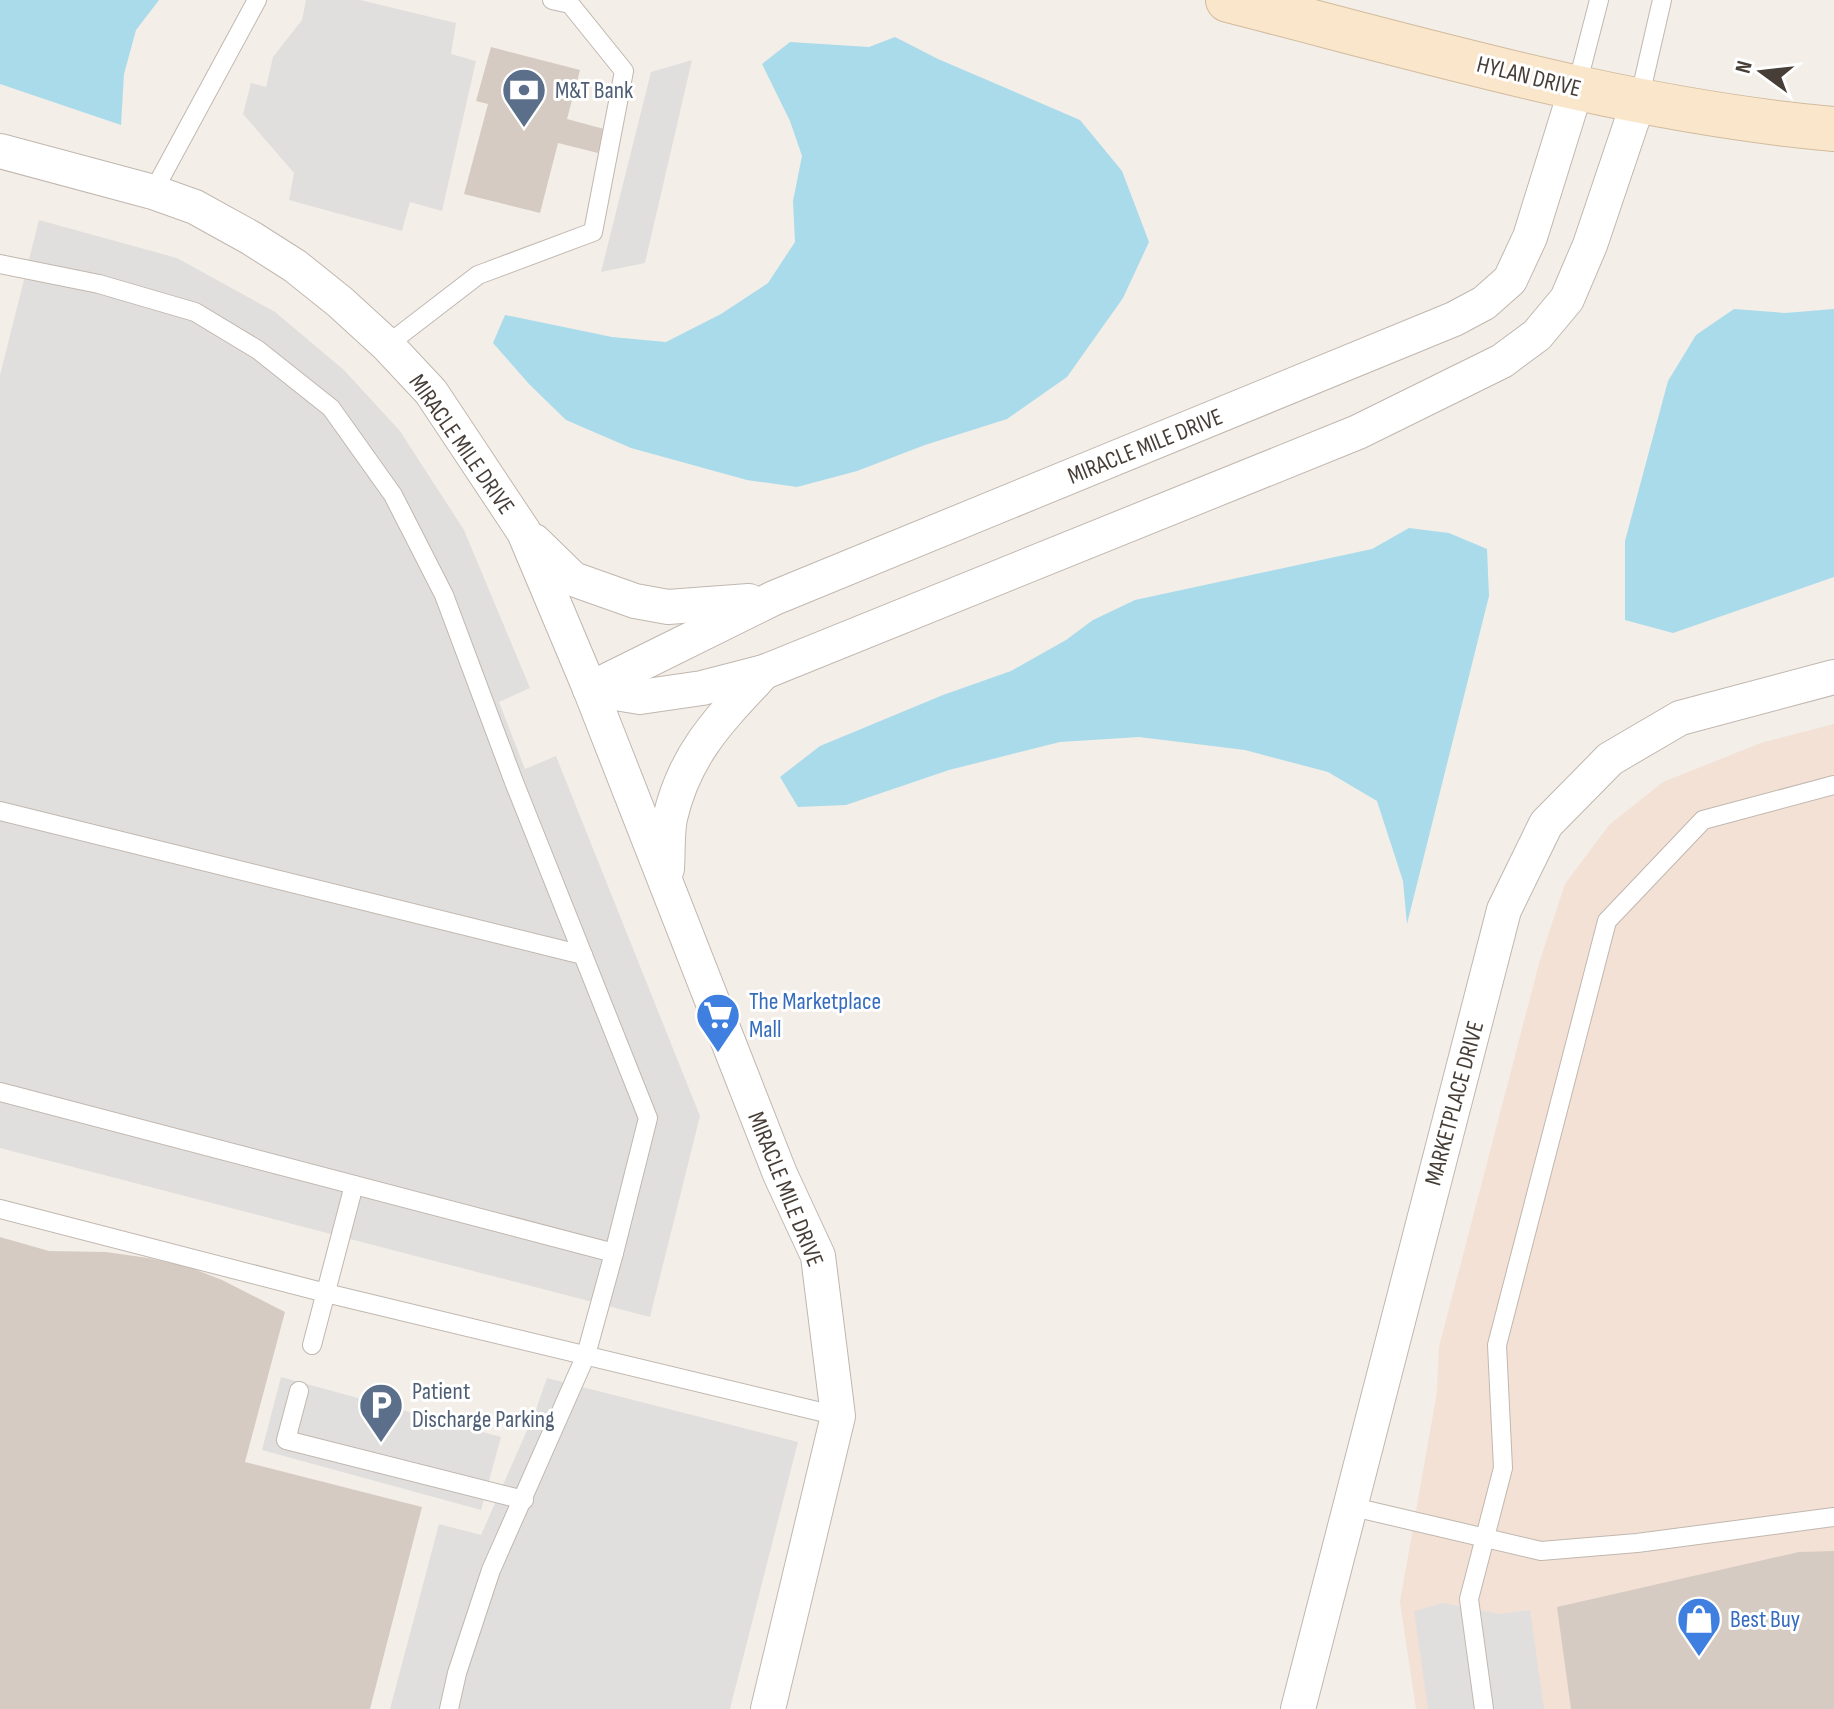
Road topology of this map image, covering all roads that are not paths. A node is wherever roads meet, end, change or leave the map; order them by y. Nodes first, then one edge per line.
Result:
1 (257, 0) edge
2 (552, 0) edge
3 (1228, 0) edge
4 (1599, 0) edge
5 (1662, 0) edge
6 (1576, 89) junction
7 (1639, 100) junction
8 (1834, 129) edge
9 (2, 160) edge
10 (153, 192) junction
11 (0, 264) edge
12 (387, 345) junction
13 (524, 532) junction
14 (774, 598) junction
15 (764, 672) junction
16 (1834, 677) edge
17 (590, 689) junction
18 (1834, 785) edge
19 (0, 811) edge
20 (667, 884) junction
21 (583, 955) junction
22 (0, 1092) edge
23 (354, 1185) junction
24 (0, 1209) edge
25 (614, 1253) junction
26 (326, 1293) junction
27 (312, 1345) dead end
28 (586, 1355) junction
29 (299, 1391) dead end
30 (838, 1416) junction
31 (524, 1500) junction
32 (1349, 1506) junction
33 (1834, 1517) edge
34 (1483, 1537) junction
35 (449, 1709) edge
36 (768, 1709) edge
37 (1298, 1709) edge
38 (1484, 1709) edge

1 - 10 lane
2 - 12 lane
3 - 6 main road, HYLAN DRIVE
4 - 6 lane
5 - 7 lane
6 - 7 main road, HYLAN DRIVE
6 - 14 street, MIRACLE MILE DRIVE
7 - 8 main road, HYLAN DRIVE
7 - 15 street
9 - 10 street, MIRACLE MILE DRIVE
10 - 12 street, MIRACLE MILE DRIVE
11 - 21 lane
12 - 13 street, MIRACLE MILE DRIVE
13 - 14 street
13 - 17 street, MIRACLE MILE DRIVE
14 - 17 street, MIRACLE MILE DRIVE
15 - 17 street
15 - 20 street
16 - 32 street, MARKETPLACE DRIVE
17 - 20 street, MIRACLE MILE DRIVE
18 - 34 lane
19 - 21 lane
20 - 30 street, MIRACLE MILE DRIVE
21 - 25 lane
22 - 23 lane
23 - 25 lane
23 - 26 lane
24 - 26 lane
25 - 28 lane
26 - 27 lane
26 - 28 lane
28 - 30 lane
28 - 31 lane
29 - 31 lane
30 - 36 street, MIRACLE MILE DRIVE
31 - 35 lane
32 - 34 lane
32 - 37 street, MARKETPLACE DRIVE
33 - 34 lane
34 - 38 lane

